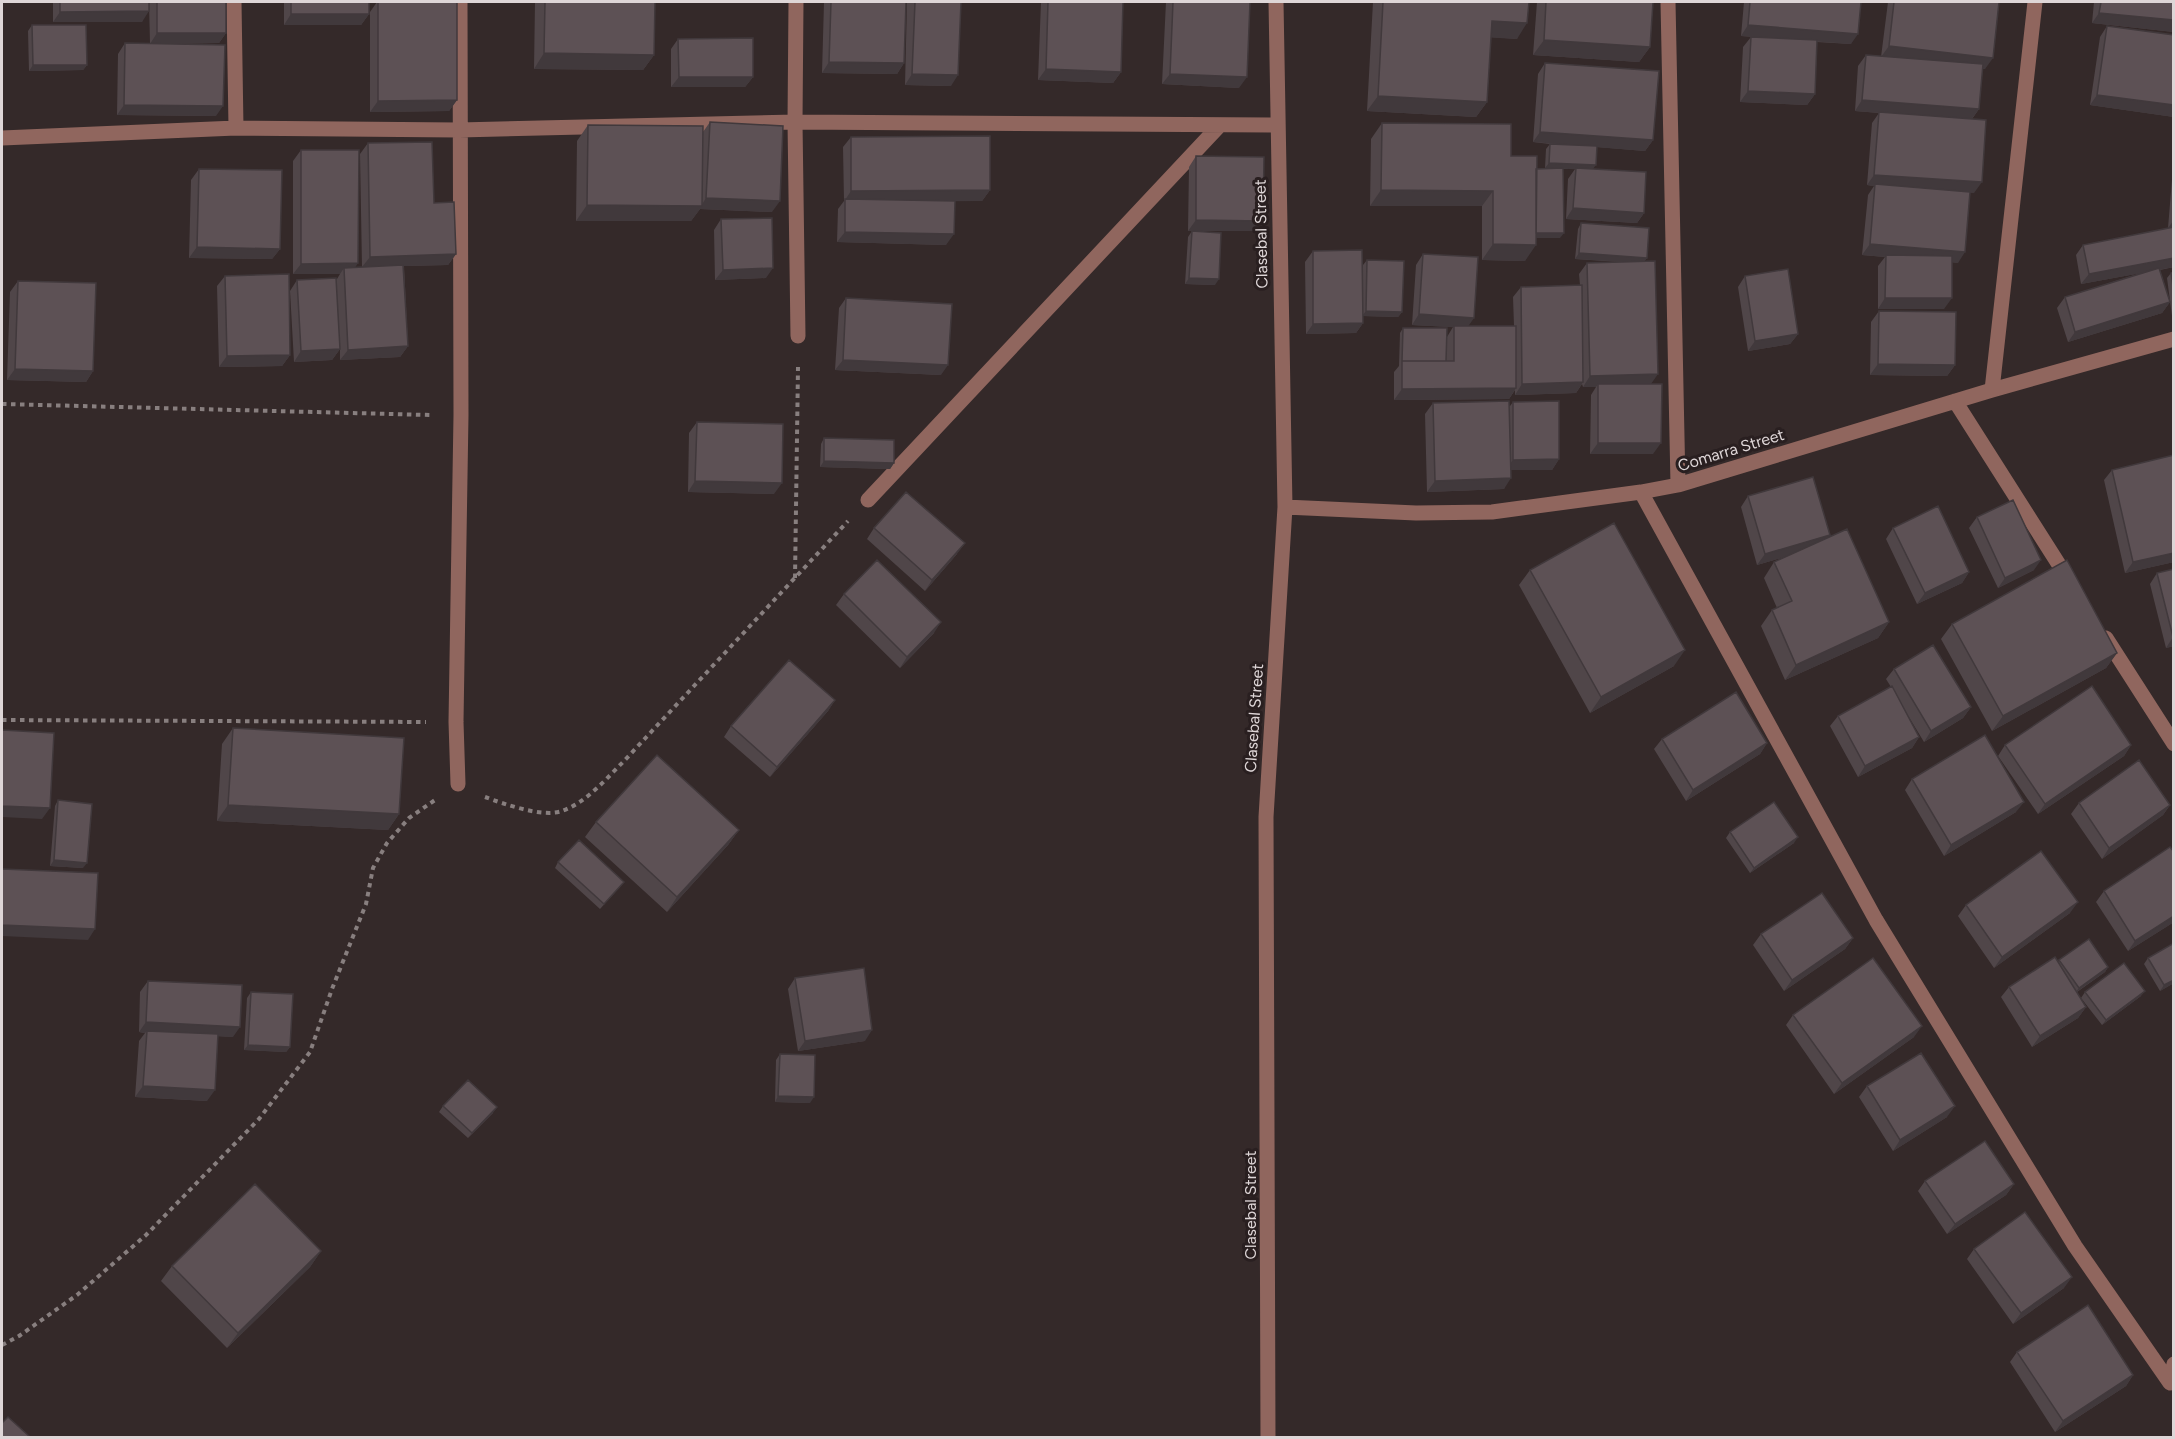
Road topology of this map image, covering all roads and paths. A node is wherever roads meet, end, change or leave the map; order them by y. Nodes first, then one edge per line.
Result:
1 (234, 2) edge
2 (460, 2) edge
3 (796, 2) edge
4 (1276, 2) edge
5 (1668, 2) edge
6 (2035, 2) edge
7 (795, 122) junction
8 (1277, 125) junction
9 (1219, 126) junction
10 (236, 128) junction
11 (459, 130) junction
12 (2, 138) edge
13 (798, 336) joint
14 (2174, 339) edge
15 (1992, 390) junction
16 (1955, 401) junction
17 (2, 404) edge
18 (461, 415) junction
19 (1678, 486) junction
20 (1641, 492) junction
21 (868, 500) joint
22 (1285, 507) junction
23 (795, 579) junction
24 (2077, 593) edge
25 (2096, 623) edge
26 (2, 720) edge
27 (456, 722) junction
28 (2174, 744) edge
29 (458, 784) junction
30 (2, 1345) edge
31 (2174, 1364) edge
32 (2172, 1386) edge
33 (1269, 1437) edge

1 - 10 street
2 - 11 street
3 - 7 street
4 - 8 street, Clasebal Street
5 - 19 street
6 - 15 street
7 - 9 street
7 - 11 street
7 - 13 street
8 - 9 street
8 - 22 street, Clasebal Street
9 - 21 street
10 - 11 street
10 - 12 street
11 - 18 street
13 - 23 path
14 - 15 street, Comarra Street
15 - 16 street, Comarra Street
16 - 19 street, Comarra Street
16 - 24 street
17 - 18 path
18 - 27 street
19 - 20 street, Comarra Street
20 - 22 street, Comarra Street
20 - 32 street
21 - 23 path
22 - 33 street, Clasebal Street
23 - 29 path
25 - 28 street
26 - 27 path
27 - 29 street
29 - 30 path
31 - 32 street

